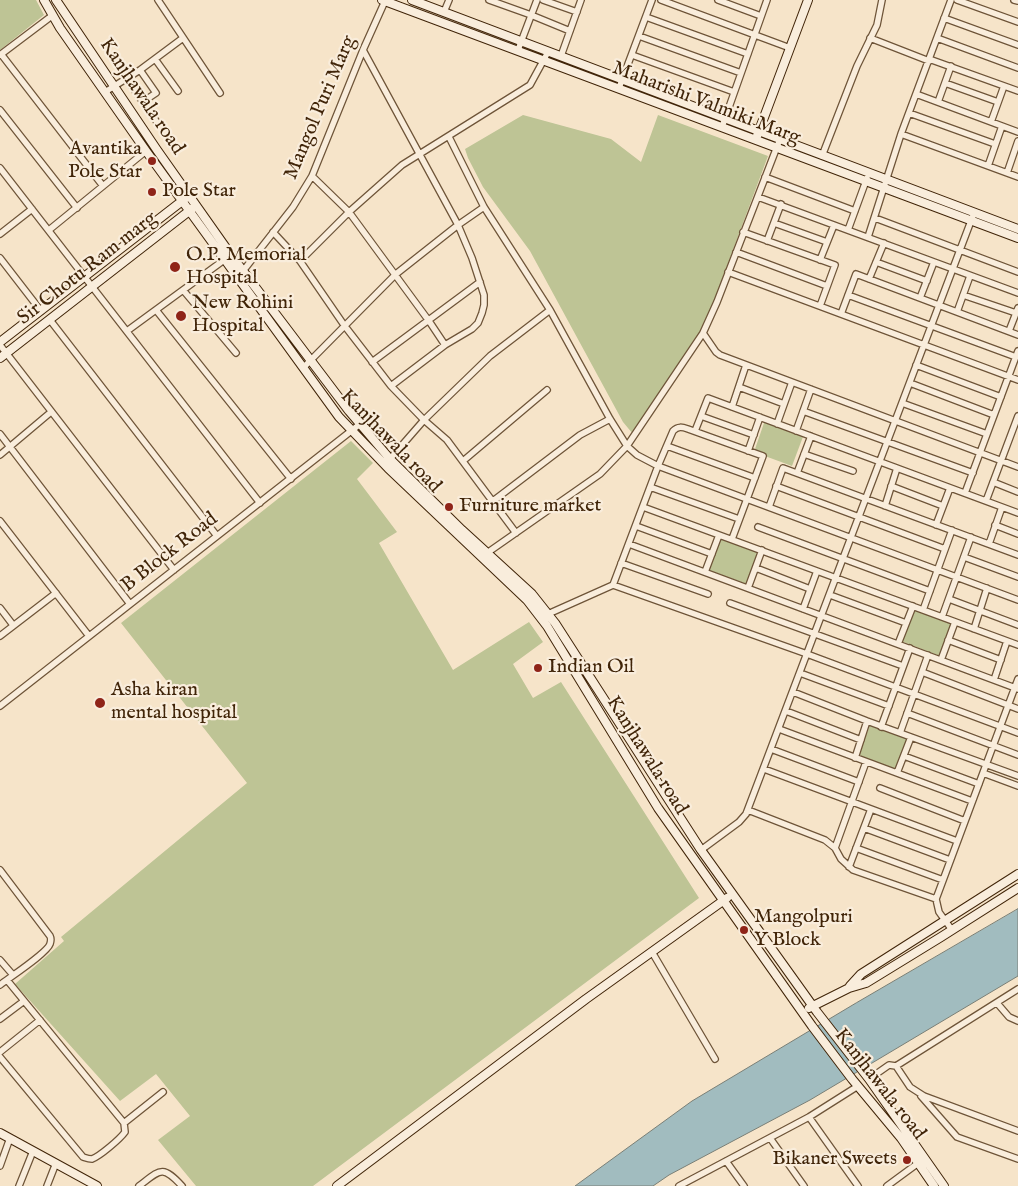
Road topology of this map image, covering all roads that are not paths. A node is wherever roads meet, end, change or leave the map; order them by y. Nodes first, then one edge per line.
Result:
1 (44, 0) edge
2 (56, 0) edge
3 (158, 0) edge
4 (384, 0) edge
5 (412, 0) edge
6 (449, 0) edge
7 (488, 0) edge
8 (537, 0) edge
9 (543, 0) edge
10 (581, 0) edge
11 (652, 0) edge
12 (661, 0) edge
13 (718, 0) edge
14 (767, 0) edge
15 (808, 0) edge
16 (882, 0) edge
17 (951, 0) edge
18 (1014, 0) edge
19 (1018, 2) edge
20 (444, 12) junction
21 (577, 12) junction
22 (53, 15) junction
23 (531, 15) junction
24 (761, 16) junction
25 (646, 17) junction
26 (944, 18) junction
27 (1018, 22) edge
28 (570, 31) junction
29 (755, 34) junction
30 (639, 36) junction
31 (183, 38) junction
32 (870, 38) junction
33 (937, 38) junction
34 (521, 42) junction
35 (1018, 45) edge
36 (790, 48) junction
37 (364, 50) junction
38 (518, 50) junction
39 (548, 52) junction
40 (748, 54) junction
41 (1, 55) edge
42 (632, 55) junction
43 (560, 56) junction
44 (155, 59) junction
45 (544, 60) junction
46 (929, 60) junction
47 (951, 66) junction
48 (1018, 68) edge
49 (140, 70) junction
50 (741, 73) junction
51 (126, 78) junction
52 (622, 80) junction
53 (945, 83) junction
54 (114, 86) junction
55 (1004, 86) junction
56 (619, 88) junction
57 (1017, 89) edge
58 (178, 91) dead end
59 (105, 92) junction
60 (734, 92) junction
61 (220, 93) dead end
62 (916, 94) junction
63 (144, 101) junction
64 (938, 102) junction
65 (998, 102) junction
66 (0, 110) edge
67 (909, 113) junction
68 (724, 118) junction
69 (991, 122) junction
70 (159, 125) dead end
71 (1002, 126) junction
72 (722, 127) junction
73 (759, 132) junction
74 (1018, 132) edge
75 (901, 134) junction
76 (448, 137) junction
77 (780, 139) junction
78 (756, 140) junction
79 (1018, 141) edge
80 (996, 144) junction
81 (776, 148) junction
82 (146, 151) junction
83 (420, 154) junction
84 (1016, 154) edge
85 (822, 156) junction
86 (988, 166) junction
87 (0, 168) edge
88 (1007, 173) junction
89 (312, 176) junction
90 (765, 177) junction
91 (867, 177) junction
92 (1018, 177) edge
93 (885, 184) junction
94 (103, 186) junction
95 (190, 196) junction
96 (758, 197) junction
97 (182, 201) junction
98 (781, 204) junction
99 (196, 206) junction
100 (77, 208) junction
101 (484, 208) junction
102 (32, 209) junction
103 (189, 211) junction
104 (855, 211) junction
105 (349, 212) junction
106 (974, 213) junction
107 (875, 218) junction
108 (971, 221) junction
109 (774, 222) junction
110 (458, 225) junction
111 (834, 225) junction
112 (1018, 229) edge
113 (49, 230) junction
114 (848, 230) junction
115 (274, 232) junction
116 (743, 232) junction
117 (0, 234) edge
118 (868, 237) junction
119 (1018, 238) edge
120 (767, 241) junction
121 (827, 242) junction
122 (884, 243) junction
123 (960, 251) junction
124 (736, 252) junction
125 (0, 258) edge
126 (224, 260) junction
127 (820, 260) junction
128 (300, 261) junction
129 (876, 262) junction
130 (934, 262) junction
131 (953, 269) junction
132 (242, 271) junction
133 (728, 272) junction
134 (1018, 272) edge
135 (396, 274) junction
136 (970, 276) junction
137 (85, 277) junction
138 (869, 279) junction
139 (927, 281) junction
140 (480, 282) junction
141 (827, 286) junction
142 (93, 287) junction
143 (182, 290) junction
144 (1018, 293) edge
145 (848, 295) junction
146 (963, 295) junction
147 (920, 298) junction
148 (939, 305) junction
149 (820, 306) junction
150 (156, 310) junction
151 (550, 310) junction
152 (1017, 310) edge
153 (41, 311) junction
154 (957, 312) junction
155 (841, 314) junction
156 (50, 320) junction
157 (429, 321) junction
158 (344, 325) junction
159 (932, 326) junction
160 (127, 331) junction
161 (1009, 331) junction
162 (703, 333) junction
163 (1018, 334) edge
164 (0, 344) edge
165 (445, 345) junction
166 (924, 345) junction
167 (236, 353) dead end
168 (1017, 354) edge
169 (3, 356) edge
170 (311, 360) junction
171 (372, 362) junction
172 (746, 365) junction
173 (916, 365) junction
174 (303, 368) junction
175 (1009, 377) junction
176 (1018, 380) edge
177 (792, 382) junction
178 (910, 383) junction
179 (391, 386) junction
180 (739, 387) junction
181 (811, 389) junction
182 (547, 390) dead end
183 (1001, 397) junction
184 (902, 402) junction
185 (784, 404) junction
186 (732, 407) junction
187 (803, 411) junction
188 (51, 412) junction
189 (994, 415) junction
190 (701, 416) junction
191 (1018, 416) edge
192 (760, 417) junction
193 (610, 419) junction
194 (424, 420) junction
195 (896, 420) junction
196 (360, 424) junction
197 (777, 424) junction
198 (352, 430) junction
199 (695, 431) junction
200 (796, 431) junction
201 (0, 434) edge
202 (987, 434) junction
203 (754, 435) junction
204 (811, 436) junction
205 (887, 442) junction
206 (628, 446) junction
207 (666, 446) junction
208 (10, 447) junction
209 (748, 451) junction
210 (980, 453) junction
211 (804, 454) junction
212 (0, 455) edge
213 (390, 459) junction
214 (463, 460) junction
215 (1001, 461) junction
216 (880, 462) junction
217 (658, 466) junction
218 (1018, 467) edge
219 (897, 468) junction
220 (853, 471) dead end
221 (797, 473) junction
222 (973, 473) junction
223 (291, 478) junction
224 (755, 478) junction
225 (993, 482) junction
226 (776, 486) junction
227 (891, 486) junction
228 (650, 487) junction
229 (950, 488) junction
230 (1018, 492) edge
231 (965, 493) junction
232 (747, 499) junction
233 (866, 499) junction
234 (493, 501) junction
235 (986, 501) junction
236 (260, 503) junction
237 (884, 506) junction
238 (943, 506) junction
239 (643, 507) junction
240 (769, 507) junction
241 (1002, 507) junction
242 (1018, 513) edge
243 (859, 517) junction
244 (740, 519) junction
245 (0, 521) edge
246 (936, 524) junction
247 (995, 525) junction
248 (636, 526) junction
249 (758, 527) dead end
250 (3, 530) edge
251 (952, 530) junction
252 (516, 533) junction
253 (1018, 534) edge
254 (719, 535) junction
255 (217, 536) junction
256 (971, 537) junction
257 (851, 538) junction
258 (732, 539) junction
259 (628, 544) junction
260 (988, 544) junction
261 (945, 549) junction
262 (762, 550) junction
263 (487, 553) junction
264 (712, 554) junction
265 (1018, 555) edge
266 (964, 557) junction
267 (843, 559) junction
268 (622, 563) junction
269 (756, 568) junction
270 (174, 570) junction
271 (938, 570) junction
272 (817, 571) junction
273 (705, 572) junction
274 (957, 577) junction
275 (1018, 577) edge
276 (836, 578) junction
277 (613, 585) junction
278 (748, 588) junction
279 (986, 588) junction
280 (810, 589) junction
281 (930, 591) junction
282 (56, 593) junction
283 (708, 594) dead end
284 (830, 595) junction
285 (949, 599) junction
286 (1018, 600) edge
287 (730, 603) dead end
288 (130, 604) junction
289 (912, 606) junction
290 (0, 608) edge
291 (803, 609) junction
292 (923, 610) junction
293 (979, 611) junction
294 (548, 614) junction
295 (822, 616) junction
296 (942, 617) junction
297 (955, 622) junction
298 (906, 623) junction
299 (13, 625) junction
300 (1018, 625) edge
301 (974, 629) junction
302 (815, 634) junction
303 (0, 636) edge
304 (89, 636) junction
305 (948, 640) junction
306 (1007, 641) junction
307 (898, 644) junction
308 (1018, 645) edge
309 (910, 648) junction
310 (807, 654) junction
311 (928, 655) junction
312 (941, 660) junction
313 (1001, 660) junction
314 (582, 665) junction
315 (903, 666) junction
316 (574, 670) junction
317 (922, 672) junction
318 (800, 673) junction
319 (1018, 679) edge
320 (994, 680) junction
321 (896, 687) junction
322 (1016, 688) edge
323 (793, 692) junction
324 (914, 694) junction
325 (1, 703) edge
326 (1008, 705) junction
327 (889, 706) junction
328 (1018, 709) edge
329 (786, 711) junction
330 (907, 713) junction
331 (867, 721) junction
332 (881, 726) junction
333 (1000, 726) junction
334 (779, 729) junction
335 (900, 733) junction
336 (1018, 733) edge
337 (912, 737) junction
338 (861, 740) junction
339 (993, 746) junction
340 (771, 749) junction
341 (1018, 755) edge
342 (904, 756) junction
343 (855, 758) junction
344 (866, 762) junction
345 (986, 764) junction
346 (764, 768) junction
347 (898, 773) junction
348 (983, 774) junction
349 (1018, 776) edge
350 (859, 782) junction
351 (979, 784) junction
352 (1018, 786) edge
353 (880, 788) dead end
354 (972, 801) junction
355 (851, 802) junction
356 (870, 809) junction
357 (748, 810) junction
358 (965, 821) junction
359 (864, 828) junction
360 (957, 841) junction
361 (835, 848) junction
362 (856, 848) junction
363 (701, 850) junction
364 (950, 860) junction
365 (849, 867) junction
366 (0, 870) edge
367 (1018, 874) edge
368 (2, 878) edge
369 (942, 880) junction
370 (1018, 888) edge
371 (733, 894) junction
372 (936, 899) junction
373 (724, 900) junction
374 (945, 921) junction
375 (952, 930) junction
376 (652, 952) junction
377 (0, 960) edge
378 (13, 975) junction
379 (7, 980) junction
380 (0, 985) edge
381 (849, 988) junction
382 (1018, 989) edge
383 (24, 1001) junction
384 (997, 1003) junction
385 (813, 1006) junction
386 (802, 1011) junction
387 (0, 1019) edge
388 (40, 1020) junction
389 (1018, 1021) edge
390 (0, 1052) edge
391 (0, 1057) edge
392 (715, 1059) dead end
393 (896, 1066) junction
394 (867, 1076) junction
395 (858, 1086) junction
396 (163, 1092) dead end
397 (918, 1092) junction
398 (809, 1117) junction
399 (124, 1123) junction
400 (1018, 1131) edge
401 (0, 1133) edge
402 (10, 1138) junction
403 (770, 1138) junction
404 (33, 1151) junction
405 (1018, 1159) edge
406 (921, 1160) junction
407 (726, 1161) junction
408 (56, 1163) junction
409 (0, 1166) edge
410 (690, 1183) edge
411 (87, 1184) edge
412 (19, 1186) edge
413 (47, 1186) edge
414 (97, 1186) edge
415 (139, 1186) edge
416 (182, 1186) edge
417 (337, 1186) edge
418 (679, 1186) edge
419 (744, 1186) edge
420 (804, 1186) edge
421 (858, 1186) edge
422 (886, 1186) edge
423 (934, 1186) edge
424 (944, 1186) edge

1 - 22 street, Kanjhawala road
2 - 54 street, Kanjhawala road
3 - 31 street
4 - 37 street, Mangol Puri Marg
4 - 38 street, Maharishi Valmiki Marg
5 - 20 street, Maharishi Valmiki Marg
6 - 20 street
7 - 23 street
8 - 23 street
9 - 21 street
10 - 21 street
11 - 25 street
12 - 29 street
13 - 24 street
14 - 24 street
15 - 36 street
16 - 32 street
17 - 26 street
17 - 27 street
18 - 19 street
20 - 34 street, Maharishi Valmiki Marg
21 - 28 street
22 - 41 street
22 - 59 street, Kanjhawala road
23 - 28 street
23 - 34 street
24 - 29 street
25 - 30 street
25 - 40 street
26 - 33 street
26 - 35 street
28 - 43 street
29 - 36 street
29 - 40 street
30 - 42 street
30 - 50 street
31 - 44 street
31 - 61 street
32 - 46 street
32 - 85 street
33 - 46 street
33 - 48 street
34 - 38 street
34 - 39 street, Maharishi Valmiki Marg
36 - 73 street
37 - 83 street
37 - 89 street, Mangol Puri Marg
38 - 45 street, Maharishi Valmiki Marg
39 - 43 street, Maharishi Valmiki Marg
39 - 45 street
40 - 50 street
41 - 94 street
42 - 52 street
42 - 60 street
43 - 52 street, Maharishi Valmiki Marg
44 - 49 street
44 - 58 street
45 - 56 street, Maharishi Valmiki Marg
45 - 76 street
46 - 47 street
46 - 62 street
47 - 53 street
47 - 55 street
49 - 51 street
49 - 63 street
50 - 60 street
51 - 54 street
51 - 63 street
52 - 56 street
52 - 68 street, Maharishi Valmiki Marg
53 - 64 street
53 - 65 street
54 - 59 street
54 - 95 street, Kanjhawala road
55 - 57 street
55 - 65 street
56 - 72 street, Maharishi Valmiki Marg
59 - 82 street, Kanjhawala road
60 - 68 street
62 - 64 street
62 - 67 street
63 - 70 street
64 - 69 street
65 - 69 street
66 - 100 street
67 - 75 street
67 - 80 street
68 - 72 street
68 - 73 street, Maharishi Valmiki Marg
69 - 71 street
71 - 74 street
71 - 80 street
72 - 78 street, Maharishi Valmiki Marg
73 - 77 street, Maharishi Valmiki Marg
73 - 78 street
75 - 86 street
75 - 93 street
76 - 83 street
76 - 101 street
77 - 81 street
77 - 85 street, Maharishi Valmiki Marg
78 - 81 street, Maharishi Valmiki Marg
79 - 84 street
80 - 86 street
81 - 90 street
81 - 91 street, Maharishi Valmiki Marg
82 - 94 street
82 - 97 street, Kanjhawala road
83 - 105 street
83 - 110 street
84 - 88 street
85 - 91 street, Maharishi Valmiki Marg
86 - 88 street
87 - 102 street
88 - 92 street
89 - 105 street
89 - 115 street, Mangol Puri Marg
90 - 96 street
90 - 104 street
91 - 93 street, Maharishi Valmiki Marg
91 - 104 street
93 - 106 street, Maharishi Valmiki Marg
93 - 107 street
93 - 108 street, Maharishi Valmiki Marg
94 - 100 street
95 - 97 street, Sir Chotu Ram marg
95 - 99 street, Kanjhawala road
96 - 98 street
96 - 116 street
97 - 103 street, Kanjhawala road
97 - 137 street, Sir Chotu Ram marg
98 - 109 street
98 - 111 street
99 - 103 street, Sir Chotu Ram marg
99 - 132 street, Kanjhawala road
100 - 113 street
101 - 110 street
101 - 151 street
102 - 113 street
102 - 117 street
103 - 126 street, Kanjhawala road
103 - 142 street, Sir Chotu Ram marg
104 - 114 street
105 - 128 street
105 - 135 street
106 - 108 street
106 - 112 street, Maharishi Valmiki Marg
107 - 118 street
107 - 123 street
108 - 119 street, Maharishi Valmiki Marg
108 - 123 street
109 - 120 street
109 - 121 street
110 - 135 street
110 - 140 street
111 - 114 street
111 - 121 street
113 - 137 street
114 - 118 street
115 - 128 street
115 - 132 street, Mangol Puri Marg
116 - 120 street
116 - 124 street
118 - 122 street
120 - 127 street
121 - 127 street
122 - 129 street
122 - 130 street
123 - 131 street
123 - 134 street
124 - 133 street
124 - 141 street
125 - 153 street
126 - 143 street
126 - 174 street, Kanjhawala road
127 - 141 street
128 - 158 street
129 - 138 street
129 - 139 street
130 - 131 street
130 - 139 street
131 - 136 street
131 - 148 street
132 - 170 street, Kanjhawala road
133 - 149 street
133 - 162 street
135 - 157 street
135 - 158 street
136 - 144 street
136 - 146 street
137 - 142 street
137 - 153 street, Sir Chotu Ram marg
138 - 145 street
138 - 147 street
139 - 147 street
140 - 157 street
140 - 165 street
141 - 149 street
142 - 156 street, Sir Chotu Ram marg
142 - 160 street
143 - 150 street
143 - 167 street
145 - 155 street
145 - 159 street
146 - 152 street
146 - 154 street
147 - 148 street
148 - 154 street
148 - 159 street
149 - 155 street
150 - 160 street
150 - 223 street
151 - 193 street
151 - 194 street
152 - 161 street
153 - 164 street, Sir Chotu Ram marg
154 - 161 street
155 - 166 street
156 - 169 street, Sir Chotu Ram marg
156 - 255 street
157 - 165 street
157 - 171 street
158 - 170 street
158 - 171 street
159 - 166 street
159 - 168 street
160 - 236 street
161 - 163 street
162 - 172 street
162 - 206 street
164 - 169 street
165 - 179 street
166 - 173 street
166 - 175 street
168 - 175 street
169 - 188 street
170 - 174 street
170 - 196 street, Kanjhawala road
171 - 179 street
172 - 177 street
172 - 180 street
173 - 178 street
173 - 183 street
174 - 198 street, Kanjhawala road
175 - 176 street
175 - 183 street
177 - 181 street
177 - 185 street
178 - 184 street
178 - 189 street
179 - 194 street
180 - 185 street
180 - 186 street
181 - 187 street
181 - 195 street
182 - 214 street
183 - 189 street
184 - 195 street
184 - 202 street
185 - 197 street
186 - 190 street
186 - 192 street
187 - 200 street
187 - 205 street
188 - 208 street
188 - 270 street
189 - 202 street
190 - 199 street
190 - 203 street
191 - 215 street
192 - 197 street
192 - 203 street
193 - 206 street
193 - 234 street
194 - 213 street
194 - 214 street
195 - 205 street
195 - 210 street
196 - 198 street, B Block Road
196 - 213 street, Kanjhawala road
197 - 200 street
198 - 223 street, B Block Road
198 - 316 street, Kanjhawala road
199 - 207 street
199 - 209 street
200 - 204 street
201 - 208 street
202 - 210 street
203 - 209 street
204 - 211 street
204 - 216 street
205 - 216 street
205 - 222 street
206 - 217 street
206 - 252 street
207 - 217 street
207 - 224 street
208 - 212 street
208 - 288 street
209 - 224 street
210 - 215 street
210 - 222 street
211 - 220 street
211 - 221 street
213 - 263 street, Kanjhawala road
214 - 234 street
215 - 218 street
215 - 225 street
216 - 219 street
216 - 233 street
217 - 228 street
217 - 232 street
219 - 227 street
219 - 229 street
221 - 226 street
221 - 233 street
222 - 231 street
223 - 236 street, B Block Road
224 - 232 street
225 - 230 street
225 - 235 street
226 - 240 street
226 - 243 street
227 - 237 street
227 - 238 street
228 - 239 street
228 - 244 street
229 - 231 street
229 - 238 street
231 - 235 street
232 - 240 street
232 - 244 street
233 - 237 street
233 - 243 street
234 - 252 street
235 - 241 street
236 - 255 street, B Block Road
237 - 246 street
238 - 246 street
239 - 248 street
239 - 254 street
240 - 257 street
241 - 242 street
241 - 247 street
243 - 257 street
243 - 261 street
244 - 258 street
245 - 250 street
246 - 251 street
247 - 253 street
247 - 260 street
248 - 259 street
248 - 264 street
249 - 267 street
250 - 282 street
251 - 256 street
251 - 261 street
252 - 263 street
254 - 258 street
254 - 264 street
255 - 270 street, B Block Road
256 - 260 street
256 - 266 street
257 - 267 street
257 - 271 street
258 - 262 street
259 - 268 street
259 - 273 street
260 - 265 street
261 - 271 street
262 - 269 street
262 - 272 street
263 - 294 street, Kanjhawala road
264 - 273 street
266 - 274 street
266 - 275 street
267 - 276 street
267 - 281 street
268 - 277 street
268 - 283 street
269 - 278 street
269 - 280 street
270 - 288 street, B Block Road
271 - 274 street
271 - 281 street
272 - 276 street
272 - 280 street
273 - 278 street
274 - 279 street
274 - 285 street
276 - 284 street
276 - 289 street
277 - 294 street
277 - 310 street
278 - 291 street
279 - 286 street
279 - 293 street
280 - 291 street
281 - 292 street
282 - 299 street
282 - 304 street
284 - 295 street
284 - 298 street
285 - 293 street
285 - 296 street
287 - 302 street
288 - 304 street, B Block Road
289 - 292 street
289 - 298 street
290 - 299 street
291 - 295 street
292 - 296 street
293 - 300 street
293 - 301 street
294 - 314 street, Kanjhawala road
295 - 302 street
295 - 307 street
296 - 297 street
297 - 301 street
297 - 305 street
298 - 307 street
299 - 303 street
301 - 306 street
302 - 310 street
302 - 315 street
304 - 325 street, B Block Road
305 - 312 street
305 - 313 street
306 - 308 street
306 - 313 street
307 - 309 street
309 - 311 street
309 - 315 street
310 - 318 street
310 - 321 street
311 - 312 street
311 - 317 street
312 - 320 street
313 - 320 street
314 - 316 street
314 - 363 street, Kanjhawala road
315 - 321 street
316 - 373 street, Kanjhawala road
317 - 324 street
317 - 326 street
318 - 323 street
318 - 327 street
319 - 322 street
320 - 322 street
321 - 324 street
321 - 327 street
322 - 326 street
323 - 329 street
323 - 331 street
324 - 330 street
324 - 333 street
326 - 328 street
326 - 333 street
327 - 332 street
329 - 334 street
329 - 338 street
330 - 335 street
330 - 339 street
331 - 332 street
331 - 338 street
332 - 335 street
333 - 336 street
333 - 339 street
334 - 340 street
334 - 343 street
335 - 337 street
337 - 342 street
337 - 345 street
338 - 343 street
339 - 341 street
339 - 345 street
340 - 346 street
340 - 350 street
342 - 347 street
342 - 351 street
343 - 344 street
344 - 347 street
344 - 350 street
345 - 348 street
345 - 349 street
346 - 355 street
346 - 357 street
347 - 354 street
348 - 351 street
348 - 352 street
350 - 355 street
351 - 354 street
353 - 358 street
354 - 358 street
355 - 356 street
355 - 361 street
356 - 359 street
356 - 360 street
357 - 361 street
357 - 363 street
358 - 360 street
359 - 362 street
359 - 364 street
360 - 364 street
361 - 365 street
362 - 365 street
362 - 369 street
363 - 371 street, Kanjhawala road
364 - 369 street
365 - 372 street
366 - 368 street
367 - 374 street
368 - 378 street
369 - 372 street
370 - 375 street
371 - 373 street
371 - 385 street, Kanjhawala road
372 - 374 street
373 - 376 street
373 - 386 street, Kanjhawala road
374 - 375 street
374 - 381 street
375 - 381 street
376 - 392 street
376 - 417 street
377 - 378 street
378 - 379 street
379 - 380 street
379 - 383 street
381 - 385 street
382 - 384 street
383 - 387 street
383 - 388 street
384 - 389 street
384 - 393 street
385 - 386 street
385 - 394 street, Kanjhawala road
386 - 395 street, Kanjhawala road
388 - 390 street
388 - 399 street
391 - 399 street
393 - 394 street
393 - 397 street
394 - 406 street, Kanjhawala road
395 - 398 street
395 - 406 street, Kanjhawala road
396 - 399 street
397 - 400 street
397 - 405 street
398 - 403 street
398 - 421 street
401 - 402 street
402 - 404 street
402 - 409 street
403 - 407 street
403 - 420 street
404 - 408 street
404 - 412 street
406 - 422 street
406 - 423 street, Kanjhawala road
406 - 424 street, Kanjhawala road
407 - 410 street
407 - 419 street
408 - 411 street
408 - 413 street
410 - 418 street
411 - 414 street
415 - 416 street

